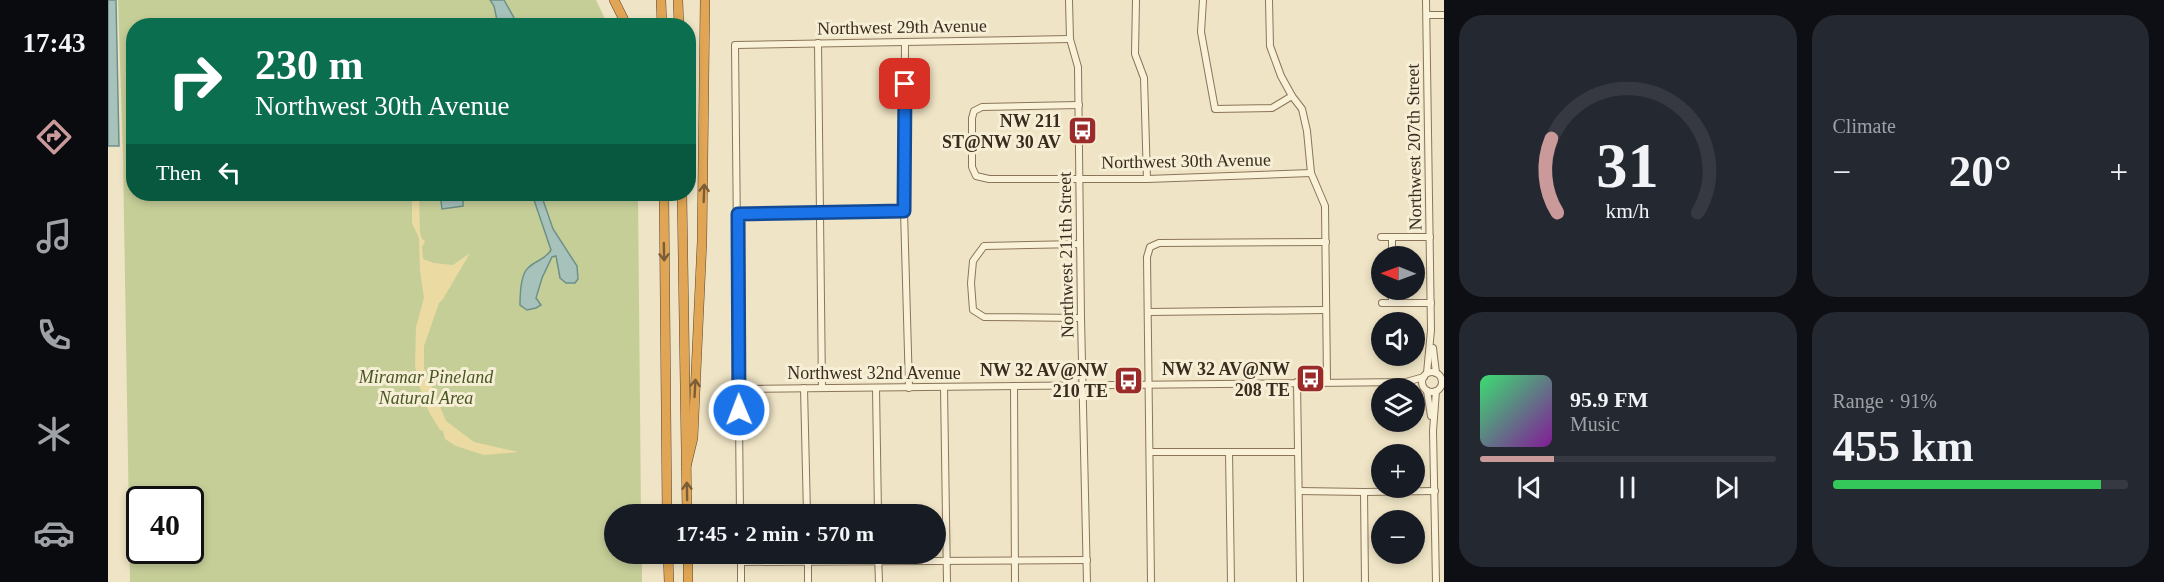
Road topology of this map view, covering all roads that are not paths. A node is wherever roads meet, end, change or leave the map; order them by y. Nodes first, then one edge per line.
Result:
1 (614, 0) edge
2 (661, 0) edge
3 (678, 0) edge
4 (705, 0) edge
5 (1069, 0) edge
6 (1136, 0) edge
7 (1203, 0) edge
8 (1269, 0) edge
9 (1426, 0) edge
10 (1427, 15) junction
11 (1444, 15) edge
12 (623, 18) edge
13 (662, 18) edge
14 (679, 18) edge
15 (1070, 39) junction
16 (905, 42) junction
17 (818, 43) junction
18 (1292, 96) junction
19 (1079, 105) junction
20 (1311, 173) junction
21 (1080, 179) junction
22 (1147, 179) junction
23 (664, 201) edge
24 (682, 201) edge
25 (904, 211) junction
26 (820, 212) junction
27 (738, 214) junction
28 (1381, 237) dead end
29 (1392, 237) junction
30 (1430, 237) junction
31 (1326, 242) junction
32 (1080, 244) junction
33 (1392, 246) edge
34 (1382, 303) dead end
35 (1392, 303) joint
36 (1431, 303) junction
37 (1325, 310) junction
38 (1149, 312) junction
39 (1081, 318) junction
40 (1431, 330) junction
41 (1425, 375) junction
42 (1440, 376) edge
43 (1417, 378) edge
44 (1297, 382) junction
45 (1327, 382) junction
46 (1371, 382) edge
47 (1083, 384) junction
48 (1149, 384) junction
49 (1014, 386) junction
50 (909, 387) junction
51 (944, 387) junction
52 (804, 388) junction
53 (822, 388) junction
54 (876, 388) junction
55 (739, 389) junction
56 (1426, 389) junction
57 (1440, 389) edge
58 (1433, 431) junction
59 (1150, 452) junction
60 (1229, 452) junction
61 (1298, 452) junction
62 (686, 467) junction
63 (1299, 491) junction
64 (1435, 491) junction
65 (1365, 492) junction
66 (667, 504) edge
67 (687, 504) edge
68 (740, 504) edge
69 (807, 504) edge
70 (878, 504) edge
71 (1435, 532) junction
72 (1443, 532) edge
73 (1015, 560) junction
74 (1087, 560) junction
75 (947, 562) junction
76 (668, 564) edge
77 (688, 564) edge
78 (741, 564) edge
79 (808, 564) edge
80 (878, 564) edge
81 (669, 582) edge
82 (688, 582) edge
83 (741, 582) edge
84 (808, 582) edge
85 (879, 582) edge
86 (947, 582) edge
87 (1015, 582) edge
88 (1087, 582) edge
89 (1151, 582) edge
90 (1231, 582) edge
91 (1300, 582) edge
92 (1365, 582) edge
93 (1436, 582) edge

1 - 12 highway
2 - 13 highway
3 - 14 highway
62 -> 4 highway
5 - 15 street, Northwest 211th Street
6 - 22 street
7 - 18 street
8 - 18 street
9 - 10 street, Northwest 207th Street
10 - 11 street
10 - 30 street, Northwest 207th Street
15 - 16 street, Northwest 29th Avenue
15 - 19 street, Northwest 211th Street
16 - 17 street, Northwest 29th Avenue
16 - 25 street
17 - 26 street
17 - 27 street, Northwest 29th Avenue
18 - 20 street
19 - 21 street, Northwest 211th Street
19 - 21 street, Northwest 30th Avenue
20 - 22 street, Northwest 30th Avenue
20 - 31 street
21 - 22 street, Northwest 30th Avenue
21 - 32 street, Northwest 211th Street
23 -> 66 highway
24 - 62 highway
25 - 26 street
25 - 50 street
26 - 27 street
26 - 53 street
27 - 55 street
28 - 29 street
29 - 30 street
29 - 33 street
30 - 36 street, Northwest 207th Street
31 - 37 street
31 - 38 street
32 - 39 street, Northwest 211th Street
32 - 39 street
34 - 35 street
35 - 36 street
36 - 40 street, Northwest 207th Street
37 - 38 street
37 - 45 street
38 - 48 street
39 - 47 street, Northwest 211th Street
40 - 41 street, Northwest 207th Street
40 - 42 street, Northwest 207th Street
41 - 42 street
41 - 43 street, Northwest 32nd Avenue
41 - 56 street
42 - 57 street
44 - 45 street, Northwest 32nd Avenue
44 - 48 street, Northwest 32nd Avenue
44 - 61 street
45 - 46 street, Northwest 32nd Avenue
47 - 48 street, Northwest 32nd Avenue
47 - 49 street, Northwest 32nd Avenue
47 - 74 street, Northwest 211th Street
48 - 59 street
49 - 51 street, Northwest 32nd Avenue
49 - 73 street
50 - 51 street, Northwest 32nd Avenue
50 - 54 street, Northwest 32nd Avenue
51 - 75 street
52 - 53 street, Northwest 32nd Avenue
52 - 55 street, Northwest 32nd Avenue
52 - 69 street
53 - 54 street, Northwest 32nd Avenue
54 - 70 street
55 - 68 street
56 - 57 street
56 - 58 street
57 - 58 street
58 - 64 street
59 - 60 street
59 - 89 street
60 - 61 street
60 - 90 street
61 - 63 street
67 -> 62 highway
63 - 65 street
63 - 91 street
64 - 65 street
64 - 71 street
65 - 92 street
71 - 72 street
71 - 93 street
73 - 74 street
73 - 75 street
73 - 87 street
74 - 88 street, Northwest 211th Street
75 - 86 street
76 - 81 highway
77 - 82 highway
78 - 83 street
79 - 84 street
80 - 85 street

